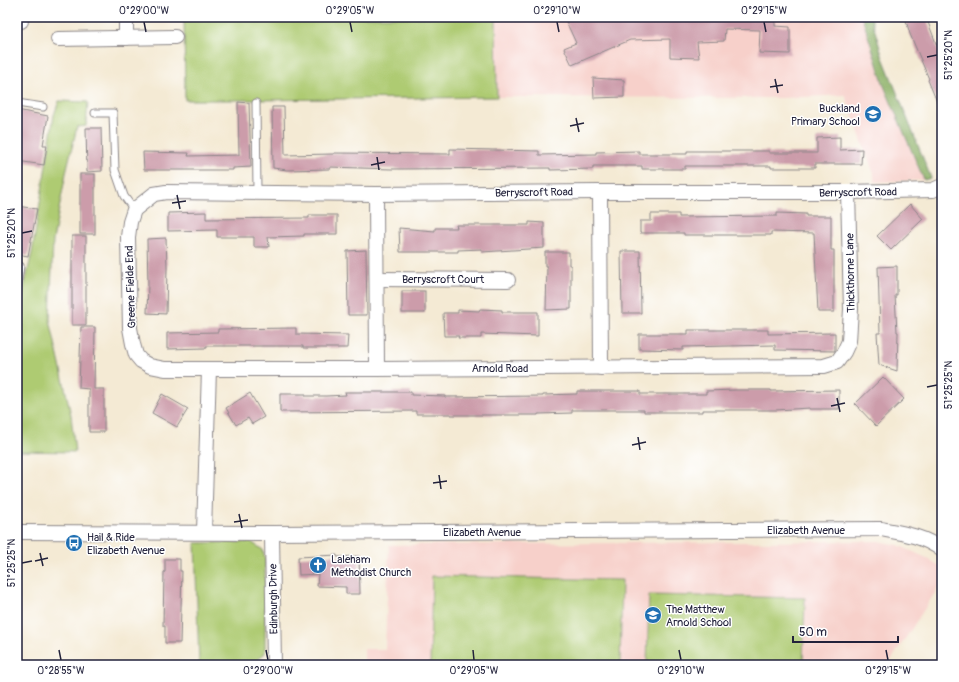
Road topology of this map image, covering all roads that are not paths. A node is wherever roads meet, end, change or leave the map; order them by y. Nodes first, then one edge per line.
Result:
1 (126, 17) edge
2 (174, 37) dead end
3 (126, 38) junction
4 (58, 39) dead end
5 (17, 103) edge
6 (256, 103) dead end
7 (43, 107) dead end
8 (95, 113) dead end
9 (937, 188) edge
10 (257, 192) junction
11 (600, 192) junction
12 (848, 192) junction
13 (376, 194) junction
14 (137, 207) junction
15 (17, 265) edge
16 (377, 279) junction
17 (508, 280) dead end
18 (17, 287) edge
19 (844, 352) joint
20 (150, 366) joint
21 (601, 368) junction
22 (209, 369) junction
23 (377, 369) junction
24 (17, 532) edge
25 (204, 532) junction
26 (272, 533) junction
27 (942, 550) edge
28 (274, 665) edge

1 - 3 street
2 - 3 street
3 - 4 street
5 - 7 lane
6 - 10 lane
8 - 14 lane
9 - 12 street, Berryscroft Road
10 - 13 street, Berryscroft Road
10 - 14 street, Berryscroft Road
11 - 12 street, Berryscroft Road
11 - 13 street, Berryscroft Road
11 - 21 street
12 - 19 street, Thickthorne Lane
13 - 16 street
14 - 20 street, Greene Fielde End
15 - 18 lane
16 - 17 street, Berryscroft Court
16 - 23 street
19 - 21 street, Arnold Road
20 - 22 street, Arnold Road
21 - 23 street, Arnold Road
22 - 23 street, Arnold Road
22 - 25 street
24 - 25 street, Elizabeth Avenue
25 - 26 street, Elizabeth Avenue
26 - 27 street, Elizabeth Avenue
26 - 28 street, Edinburgh Drive

